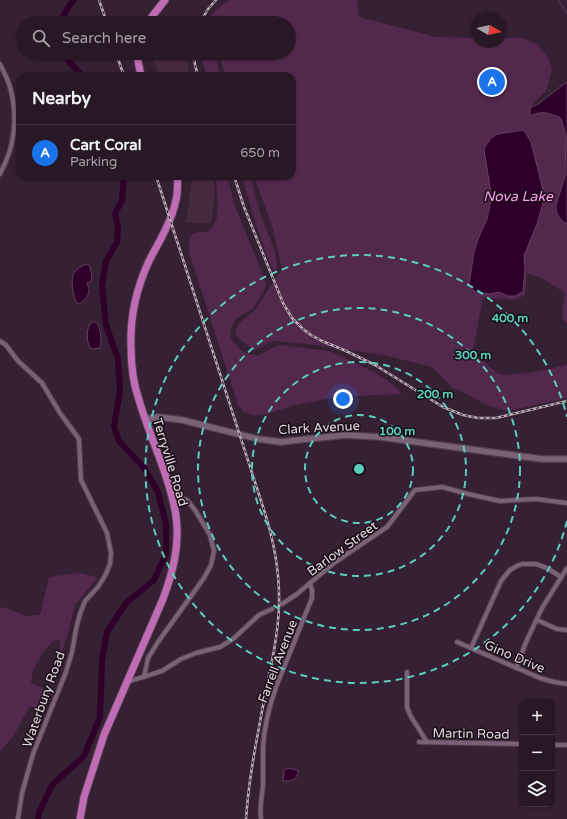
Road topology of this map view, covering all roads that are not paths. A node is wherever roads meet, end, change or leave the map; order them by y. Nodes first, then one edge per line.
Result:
1 (165, 0) edge
2 (152, 16) edge
3 (138, 60) edge
4 (0, 64) edge
5 (140, 72) edge
6 (0, 174) edge
7 (178, 180) edge
8 (0, 341) edge
9 (146, 419) junction
10 (567, 459) edge
11 (172, 497) junction
12 (567, 503) edge
13 (567, 568) edge
14 (561, 577) junction
15 (310, 583) junction
16 (282, 604) tunnel mouth
17 (272, 609) tunnel mouth
18 (537, 620) junction
19 (567, 630) edge
20 (457, 642) dead end
21 (471, 648) junction
22 (516, 668) junction
23 (407, 672) dead end
24 (144, 677) junction
25 (127, 682) junction
26 (567, 684) edge
27 (419, 742) dead end
28 (427, 742) junction
29 (519, 744) edge
30 (555, 745) edge
31 (567, 745) edge
32 (18, 819) edge
33 (80, 819) edge
34 (261, 819) edge

1 - 2 highway
3 - 5 highway
4 - 6 street
7 - 9 highway, Terryville Road
8 - 32 street, Waterbury Road
9 - 10 main road, Clark Avenue
9 - 11 highway, Terryville Road
11 - 24 street
11 - 25 highway, Terryville Road
12 - 15 street, Barlow Street
13 - 14 street
14 - 18 street
14 - 21 street
15 - 16 street, Barlow Street
15 - 34 street, Farrell Avenue
17 - 24 street
18 - 19 street
18 - 22 street
20 - 21 street, Gino Drive
21 - 22 street, Gino Drive
22 - 26 street, Gino Drive
23 - 28 street
24 - 25 street
25 - 33 highway, Terryville Road
27 - 28 street, Martin Road
28 - 29 street, Martin Road
30 - 31 street

